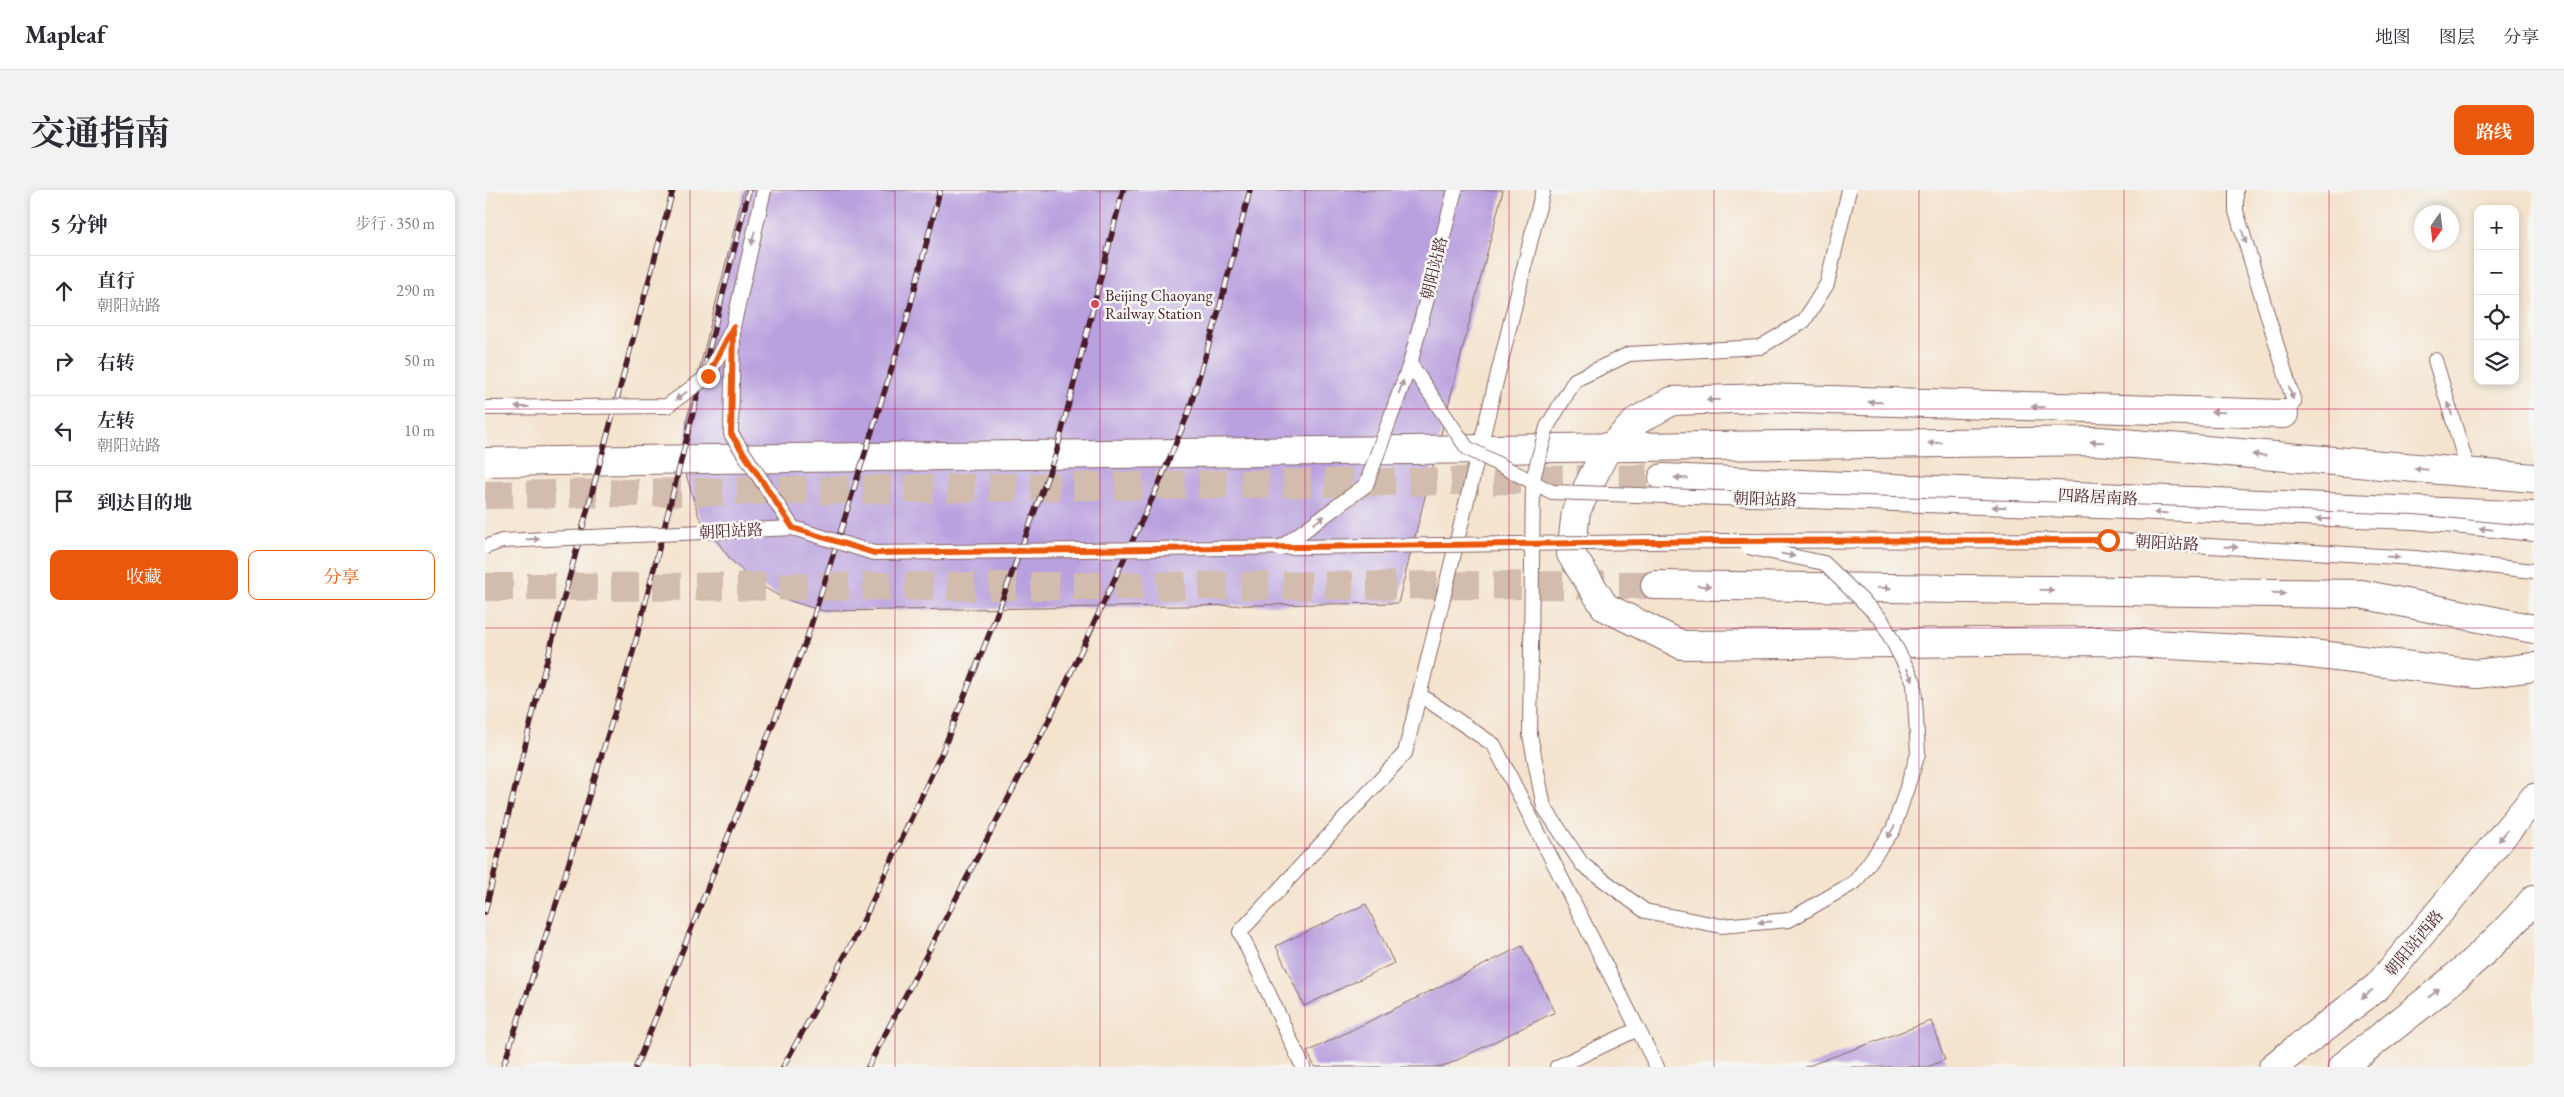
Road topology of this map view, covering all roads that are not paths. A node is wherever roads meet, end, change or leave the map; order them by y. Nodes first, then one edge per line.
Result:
1 (764, 190) edge
2 (1455, 190) edge
3 (1543, 190) edge
4 (1849, 190) edge
5 (2236, 190) edge
6 (733, 327) junction
7 (2435, 360) dead end
8 (1410, 364) junction
9 (485, 408) edge
10 (2284, 414) joint
11 (485, 462) edge
12 (2469, 473) junction
13 (1663, 478) tunnel mouth
14 (2534, 478) edge
15 (2534, 516) edge
16 (793, 528) junction
17 (2534, 534) edge
18 (1723, 541) junction
19 (485, 547) edge
20 (1279, 549) junction
21 (2534, 571) edge
22 (1655, 585) tunnel mouth
23 (2534, 629) edge
24 (2534, 667) edge
25 (1420, 695) junction
26 (2534, 798) edge
27 (2534, 899) edge
28 (1638, 1029) junction
29 (1303, 1067) edge
30 (1557, 1067) edge
31 (1657, 1067) edge
32 (2273, 1067) edge
33 (2342, 1067) edge

1 -> 6 lane, bridge
2 - 8 lane, 朝阳站路, bridge
3 - 25 lane
18 -> 4 lane, bridge
5 -> 10 lane
6 -> 9 lane, bridge
6 - 16 lane, bridge
12 -> 7 lane
17 -> 8 lane, 朝阳站路, bridge
20 -> 8 lane, bridge
10 -> 24 street
12 -> 11 street
12 - 14 street
15 -> 13 street, 四路居南路
19 -> 16 lane, 朝阳站路, bridge
16 - 20 lane, 朝阳站路, bridge
18 - 20 lane, 朝阳站路, bridge
18 -> 21 lane, 朝阳站路, bridge
22 -> 23 street
25 - 28 lane
25 - 29 lane
26 -> 32 street, 朝阳站西路
33 -> 27 street
28 - 30 lane
28 - 31 lane

